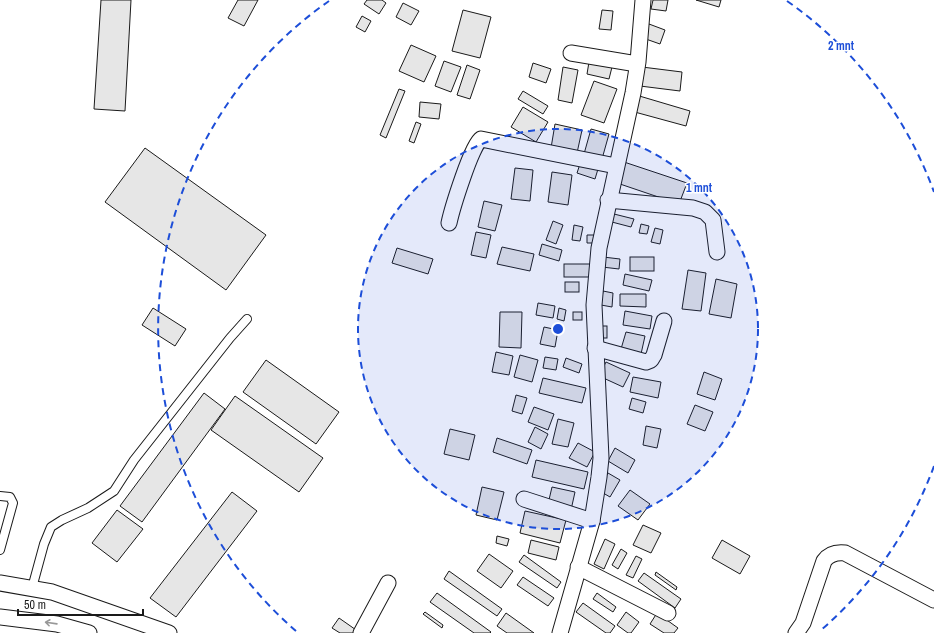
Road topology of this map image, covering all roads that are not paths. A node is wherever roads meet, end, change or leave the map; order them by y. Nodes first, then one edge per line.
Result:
1 (643, 0) edge
2 (571, 53) dead end
3 (637, 64) junction
4 (616, 166) junction
5 (608, 200) junction
6 (449, 223) dead end
7 (717, 252) dead end
8 (247, 319) dead end
9 (664, 321) dead end
10 (595, 348) junction
11 (0, 496) edge
12 (524, 499) dead end
13 (592, 521) junction
14 (0, 550) edge
15 (578, 567) junction
16 (0, 583) edge
17 (388, 583) dead end
18 (32, 588) junction
19 (934, 600) edge
20 (668, 613) dead end
21 (0, 617) edge
22 (800, 630) edge
23 (89, 633) edge
24 (169, 633) edge
25 (361, 633) edge
26 (560, 633) edge

1 - 3 street
2 - 3 street
3 - 4 street
4 - 5 street
4 - 6 street
5 - 7 street
5 - 10 street
8 - 18 lane
9 - 10 street
10 - 13 street
11 - 14 lane
12 - 13 street
13 - 15 street
15 - 20 street
15 - 26 street
16 - 18 street
17 - 25 street
18 - 24 street
19 - 22 street
23 -> 21 street

